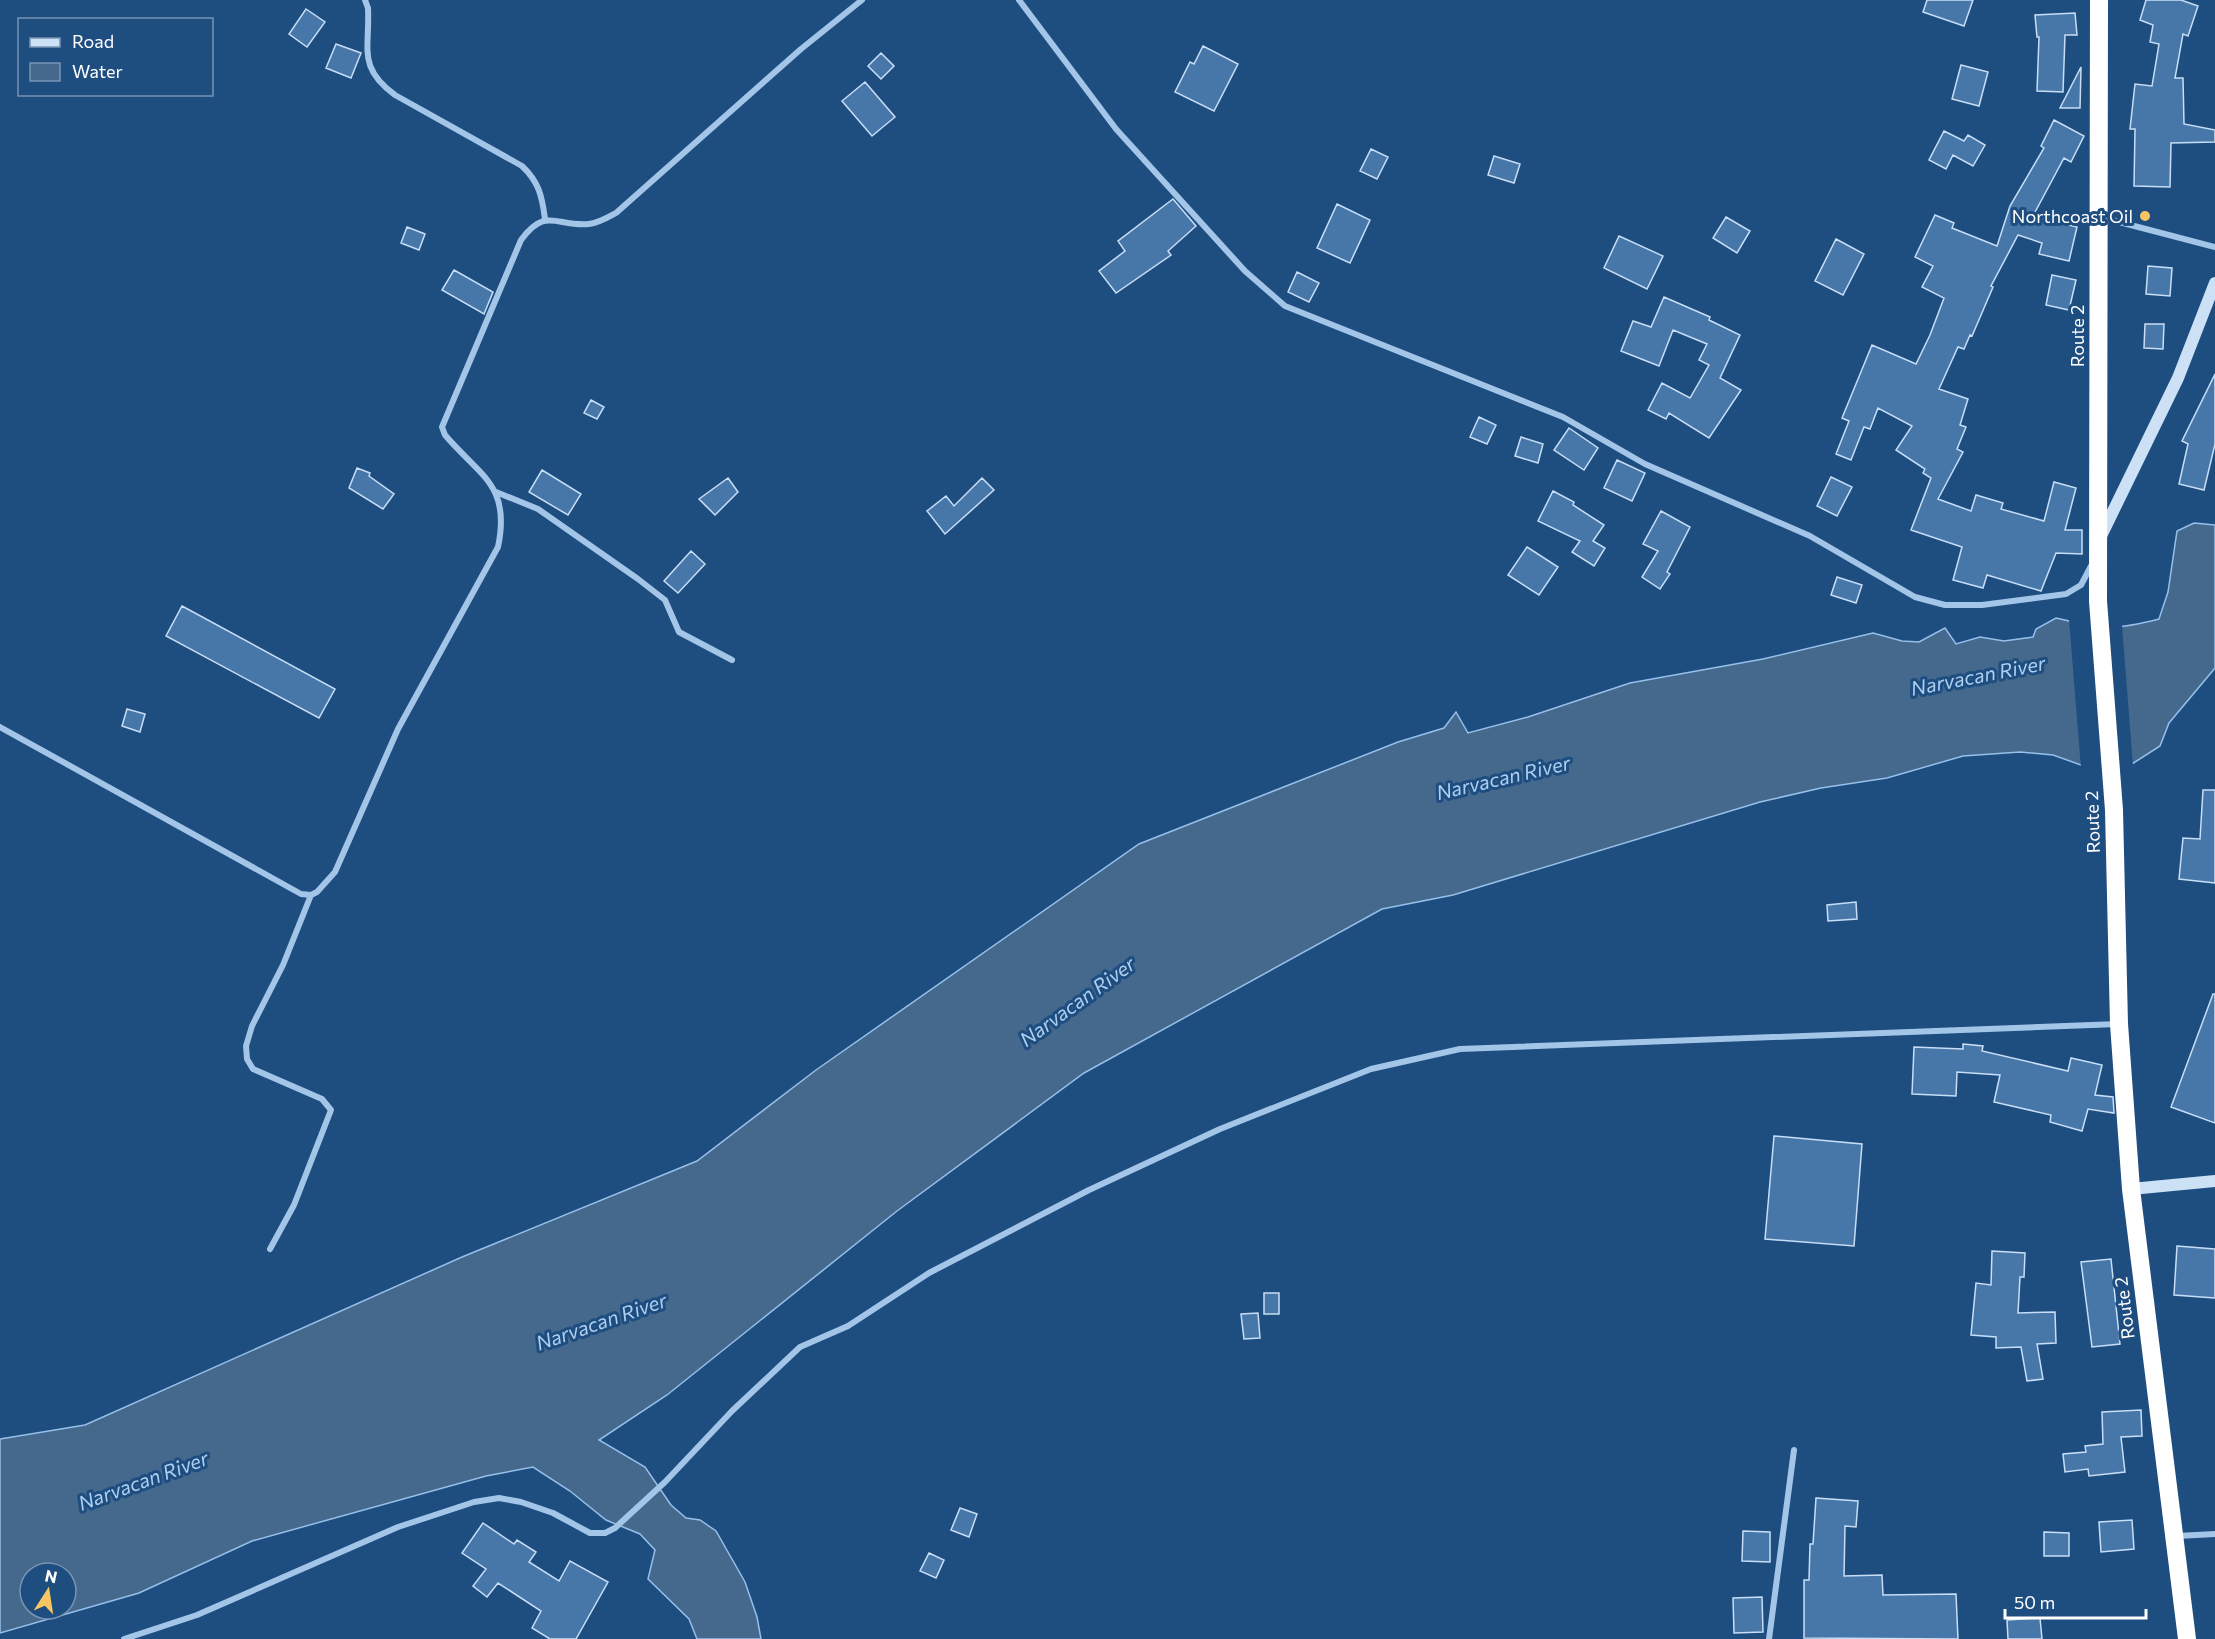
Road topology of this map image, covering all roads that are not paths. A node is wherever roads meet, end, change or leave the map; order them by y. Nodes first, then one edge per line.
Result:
1 (365, 0) edge
2 (862, 0) edge
3 (1019, 0) edge
4 (2098, 0) edge
5 (2097, 216) junction
6 (545, 219) junction
7 (2215, 247) edge
8 (2215, 283) edge
9 (496, 492) junction
10 (2099, 539) junction
11 (732, 660) dead end
12 (0, 727) edge
13 (311, 895) junction
14 (2119, 1024) junction
15 (2215, 1180) edge
16 (2131, 1189) junction
17 (270, 1249) dead end
18 (1794, 1450) dead end
19 (2215, 1534) edge
20 (2173, 1536) junction
21 (124, 1639) edge
22 (1769, 1639) edge
23 (2187, 1639) edge

1 - 6 street
2 - 6 street
3 - 10 street
4 - 5 highway, Route 2
5 - 7 street
5 - 10 highway, Route 2
6 - 9 street
8 - 10 street
9 - 11 street
9 - 13 street
10 - 14 highway, Route 2
12 - 13 street
13 - 17 street
14 - 16 highway, Route 2
14 - 21 street
15 - 16 street
16 - 20 highway, Route 2
18 - 22 street
19 - 20 street
20 - 23 highway, Route 2

